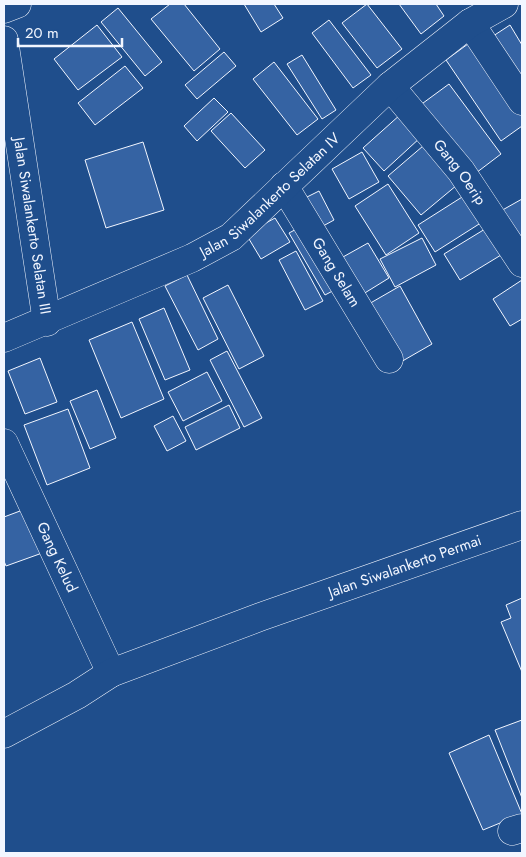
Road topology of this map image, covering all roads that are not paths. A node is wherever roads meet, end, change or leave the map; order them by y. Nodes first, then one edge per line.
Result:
1 (17, 4) edge
2 (504, 4) edge
3 (4, 9) edge
4 (470, 23) junction
5 (4, 40) edge
6 (390, 86) junction
7 (522, 101) edge
8 (284, 186) junction
9 (522, 263) edge
10 (48, 322) junction
11 (4, 338) edge
12 (389, 359) dead end
13 (4, 443) edge
14 (522, 525) edge
15 (111, 673) junction
16 (4, 734) edge

1 - 3 street
2 - 4 street, Jalan Siwalankerto Selatan IV
4 - 6 street, Jalan Siwalankerto Selatan IV
4 - 7 street
5 - 10 street, Jalan Siwalankerto Selatan III
6 - 8 street, Jalan Siwalankerto Selatan IV
6 - 9 street, Gang Oerip
8 - 10 street, Jalan Siwalankerto Selatan IV
8 - 12 street, Gang Selam
10 - 11 street, Jalan Siwalankerto Selatan IV
13 - 15 street, Gang Kelud
14 - 15 street, Jalan Siwalankerto Permai
15 - 16 street, Jalan Siwalankerto Permai

